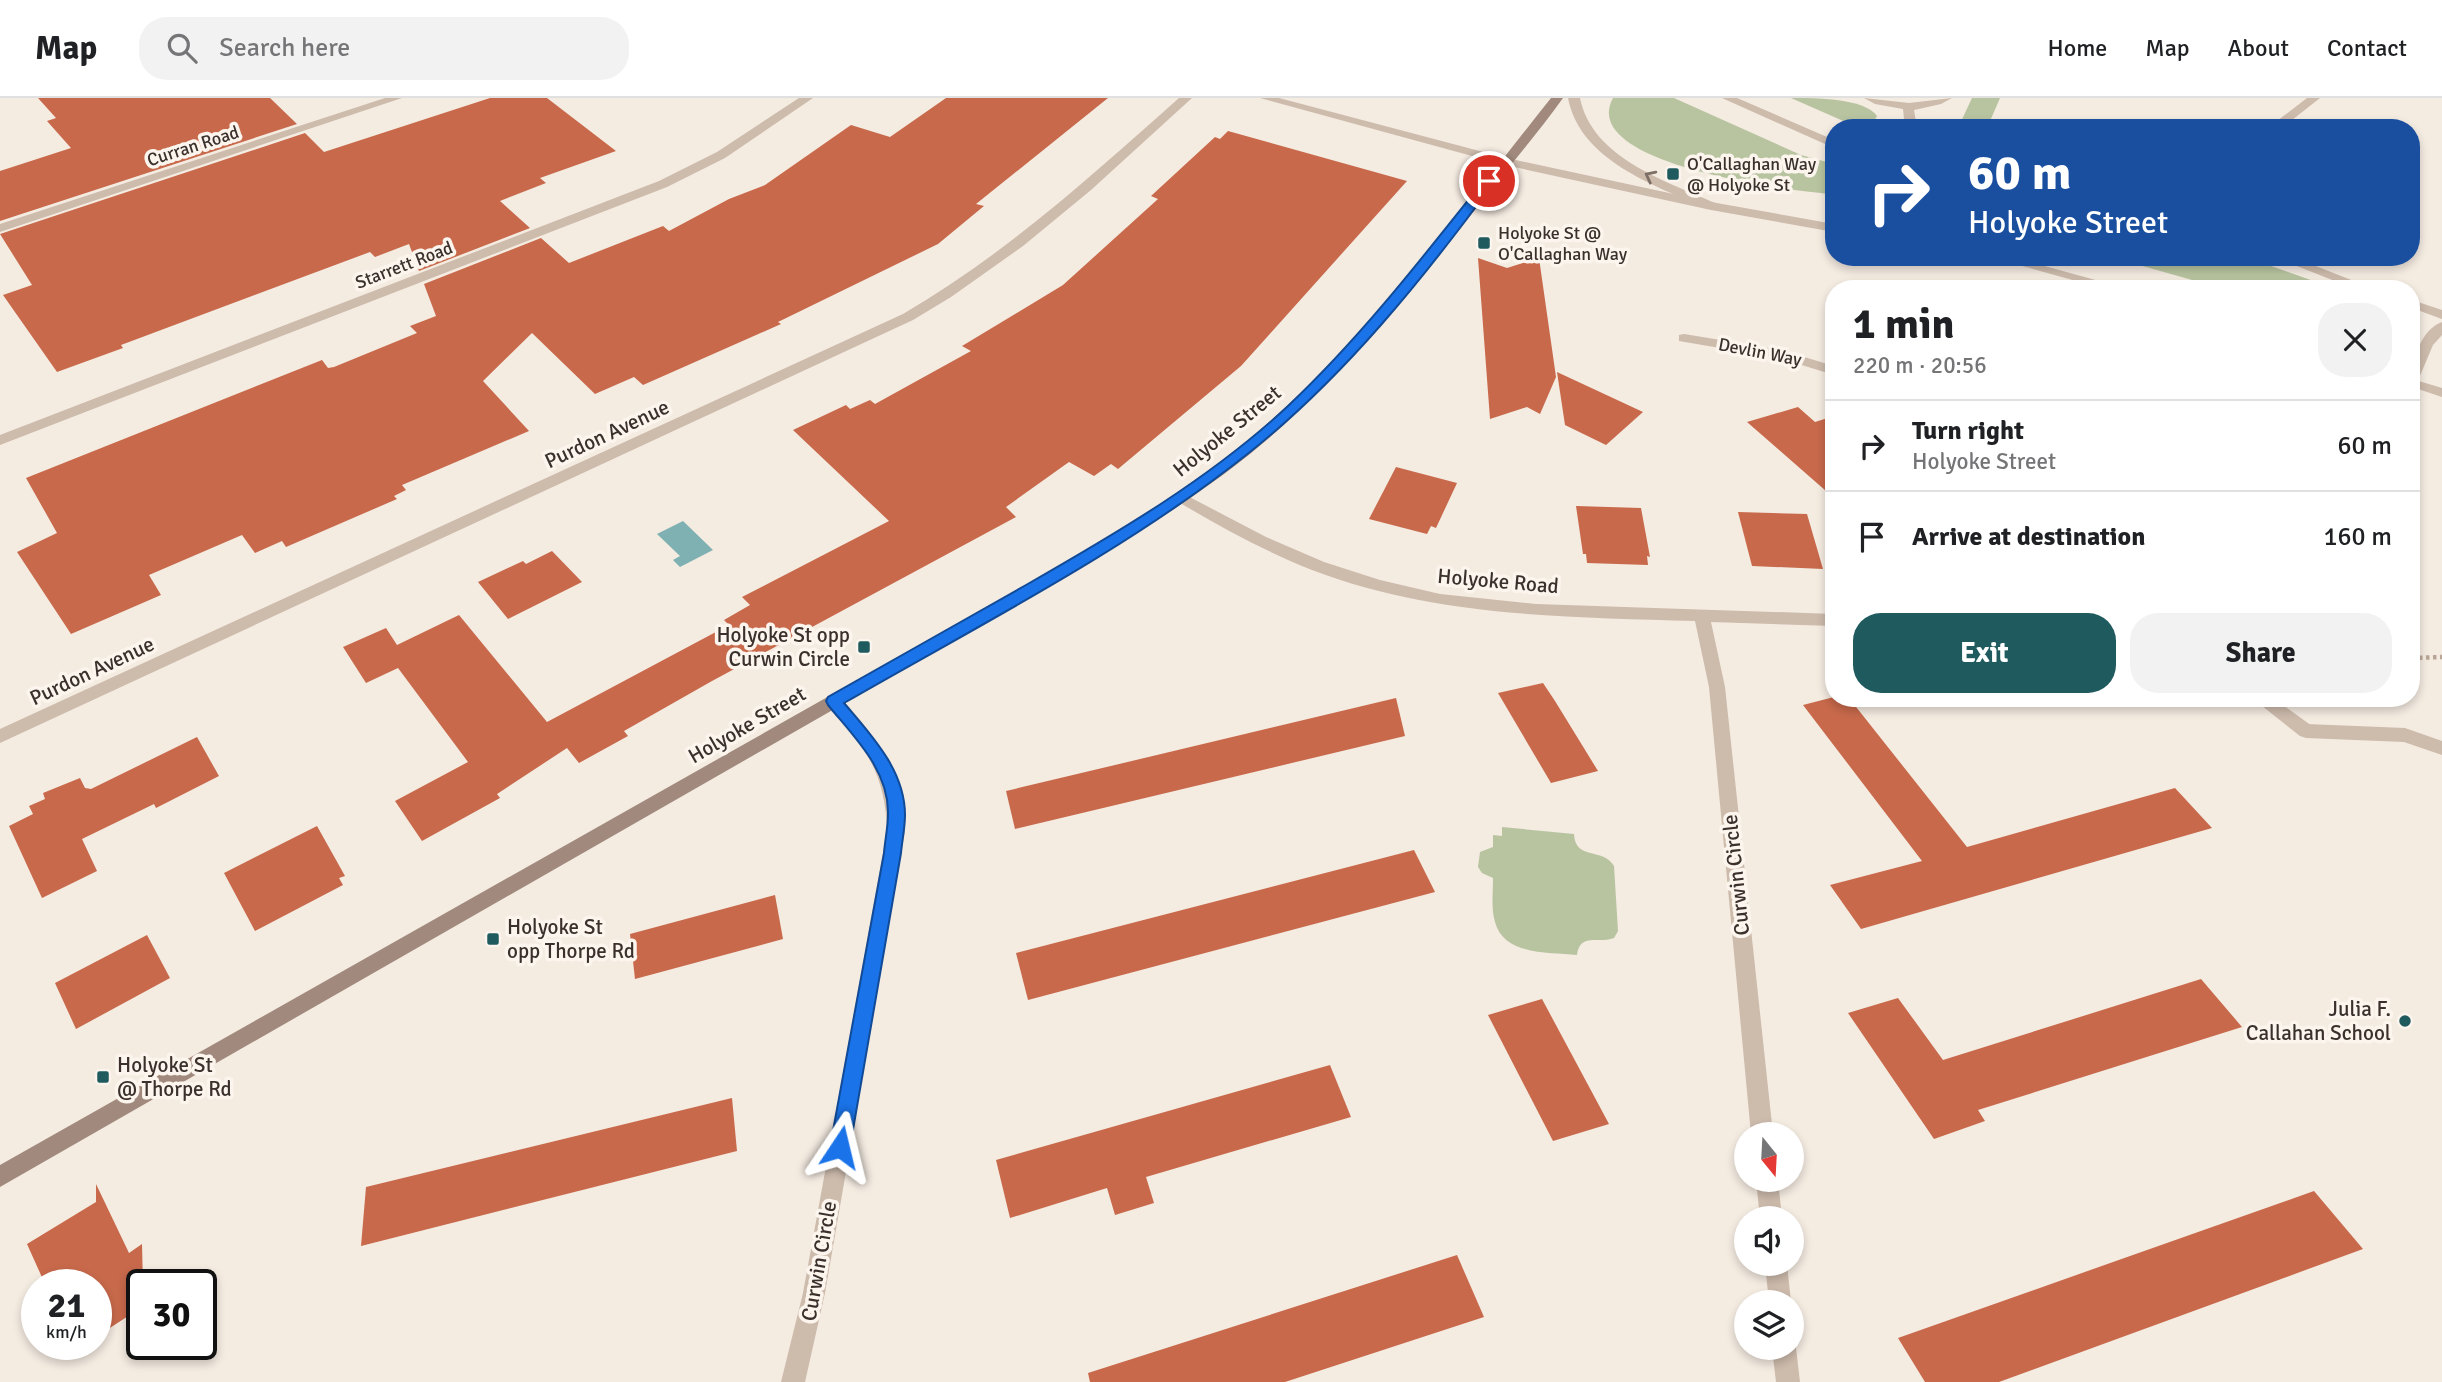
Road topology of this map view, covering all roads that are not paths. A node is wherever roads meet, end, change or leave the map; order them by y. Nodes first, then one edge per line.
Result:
1 (396, 98) edge
2 (807, 98) edge
3 (1186, 98) edge
4 (1266, 98) edge
5 (1558, 98) edge
6 (1574, 98) edge
7 (1728, 98) edge
8 (1870, 98) edge
9 (1945, 98) edge
10 (2314, 98) edge
11 (1908, 106) junction
12 (1910, 119) edge
13 (2286, 119) edge
14 (1825, 141) edge
15 (1505, 161) junction
16 (1711, 206) junction
17 (1825, 226) edge
18 (0, 228) edge
19 (2031, 266) edge
20 (2305, 266) edge
21 (2087, 280) edge
22 (2343, 280) edge
23 (2420, 307) edge
24 (2442, 315) edge
25 (2442, 326) edge
26 (1684, 338) dead end
27 (2420, 361) edge
28 (1825, 368) edge
29 (2420, 383) edge
30 (2442, 393) edge
31 (0, 440) edge
32 (1180, 497) junction
33 (1702, 616) junction
34 (1825, 620) edge
35 (834, 701) junction
36 (2273, 707) edge
37 (0, 736) edge
38 (2442, 748) edge
39 (1761, 1122) edge
40 (0, 1177) edge
41 (1785, 1360) edge
42 (793, 1382) edge
43 (1788, 1382) edge

1 - 18 street, Curran Road
2 - 31 street, Starrett Road
3 - 37 street, Purdon Avenue
4 - 15 street
5 - 15 main road, Holyoke Street
16 -> 6 street
7 - 14 street
8 - 11 street
9 - 11 street
10 - 13 street
11 - 12 street
15 - 16 street
15 - 32 main road, Holyoke Street
16 - 17 street
19 - 21 street
20 - 22 street
23 - 24 street
25 - 27 street
26 - 28 street, Devlin Way
29 - 30 street
32 - 33 street, Holyoke Road
32 - 35 main road, Holyoke Street
33 - 34 street, Holyoke Road
33 - 39 street, Curwin Circle
35 - 40 main road, Holyoke Street
35 - 42 street, Curwin Circle
36 - 38 street
41 - 43 street

